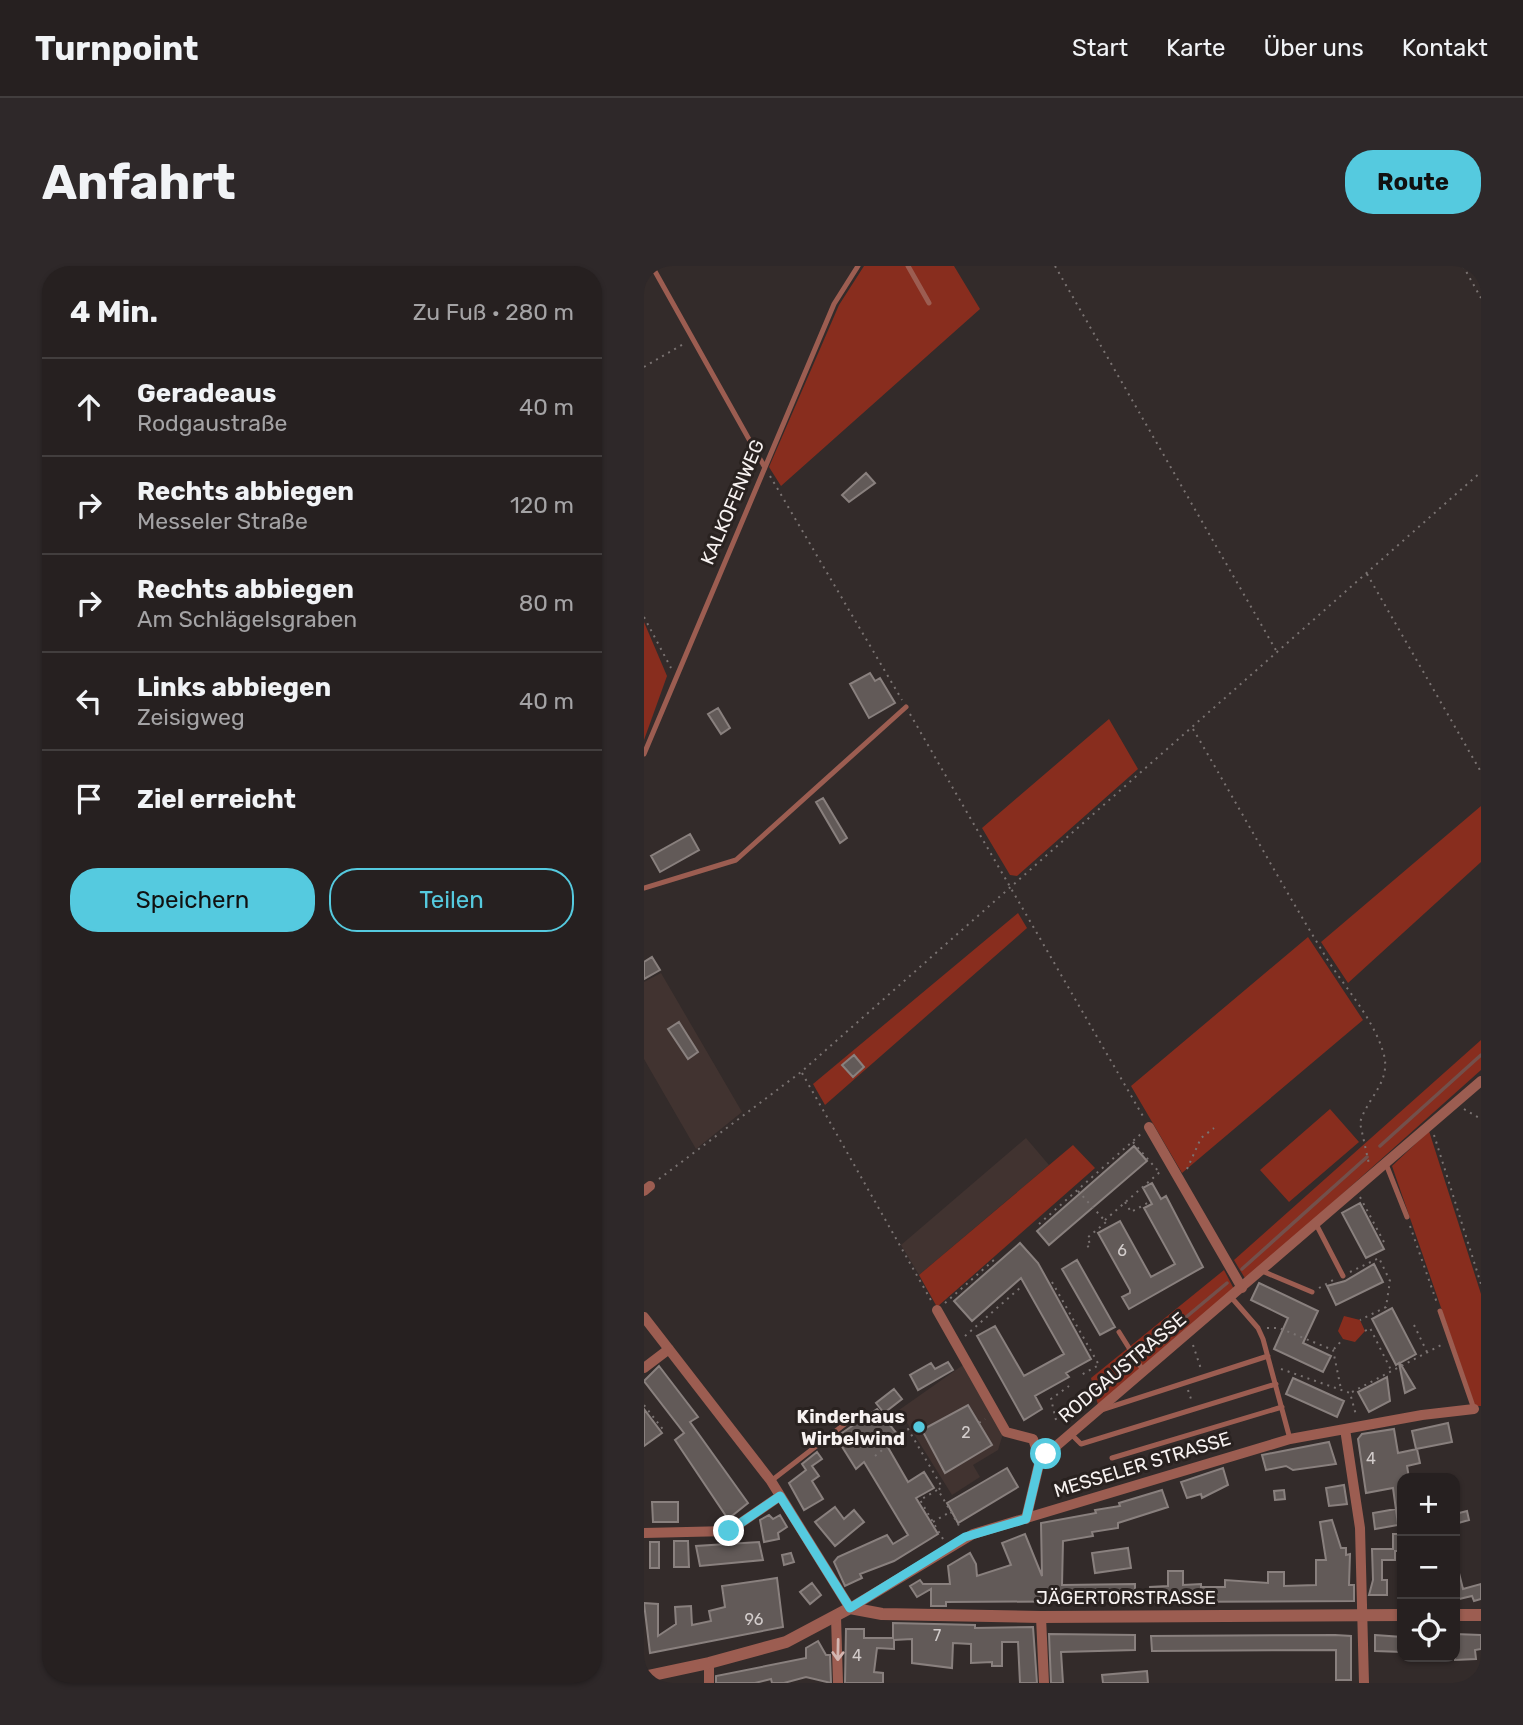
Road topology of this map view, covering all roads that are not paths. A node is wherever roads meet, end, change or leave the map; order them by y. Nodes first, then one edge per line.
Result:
1 (652, 266) edge
2 (858, 266) edge
3 (908, 266) edge
4 (929, 303) dead end
5 (764, 466) junction
6 (906, 707) road end
7 (644, 754) edge
8 (644, 888) edge
9 (1481, 1081) edge
10 (1149, 1127) road end
11 (1387, 1164) junction
12 (1407, 1217) road end
13 (1316, 1224) junction
14 (1262, 1271) junction
15 (1343, 1276) road end
16 (1242, 1288) junction
17 (1312, 1292) road end
18 (1231, 1297) junction
19 (937, 1310) road end
20 (1440, 1311) road end
21 (644, 1317) edge
22 (1119, 1332) dead end
23 (669, 1349) junction
24 (1268, 1356) junction
25 (644, 1368) edge
26 (1144, 1372) junction
27 (1276, 1384) junction
28 (1282, 1407) junction
29 (1474, 1409) joint
30 (863, 1410) dead end
31 (1097, 1412) junction
32 (1345, 1429) junction
33 (1071, 1434) junction
34 (1290, 1439) junction
35 (1112, 1458) road end
36 (1040, 1460) junction
37 (771, 1481) junction
38 (780, 1496) junction
39 (1026, 1519) junction
40 (644, 1533) edge
41 (850, 1608) junction
42 (1362, 1615) junction
43 (1397, 1615) edge
44 (1460, 1615) edge
45 (1481, 1615) edge
46 (836, 1617) junction
47 (1041, 1617) junction
48 (709, 1663) junction
49 (644, 1677) edge
50 (709, 1683) edge
51 (838, 1683) edge
52 (1044, 1683) edge
53 (1364, 1683) edge

1 - 5 lane
2 - 5 lane, KALKOFENWEG
3 - 4 lane
5 - 7 lane, KALKOFENWEG
6 - 8 lane
9 - 11 street, RODGAUSTRASSE
10 - 16 street
11 - 12 lane
11 - 13 street, RODGAUSTRASSE
13 - 14 street, RODGAUSTRASSE
13 - 15 lane
14 - 16 street, RODGAUSTRASSE
14 - 17 lane
16 - 18 street, RODGAUSTRASSE
18 - 24 lane
18 - 26 street, RODGAUSTRASSE
19 - 36 street
20 - 29 lane
21 - 23 street
22 - 26 lane
23 - 25 street
23 - 37 street
24 - 27 lane
24 - 31 lane
26 - 31 street, RODGAUSTRASSE
27 - 28 lane
27 - 33 lane
28 - 34 lane
28 - 35 lane
29 - 32 street, MESSELER STRASSE
30 - 37 lane
31 - 33 street, RODGAUSTRASSE
32 - 34 street, MESSELER STRASSE
32 - 42 street
33 - 36 street, RODGAUSTRASSE
34 - 39 street, MESSELER STRASSE
36 - 39 street
37 - 38 street
38 - 40 street
38 - 41 street
39 - 41 street, MESSELER STRASSE
41 - 46 street, MESSELER STRASSE
41 - 47 street, JÄGERTORSTRASSE
42 - 43 street, JÄGERTORSTRASSE
42 - 47 street, JÄGERTORSTRASSE
42 - 53 street
44 - 45 street
46 - 48 street, MESSELER STRASSE
46 -> 51 street
47 - 52 street
48 - 49 street, MESSELER STRASSE
48 - 50 street

